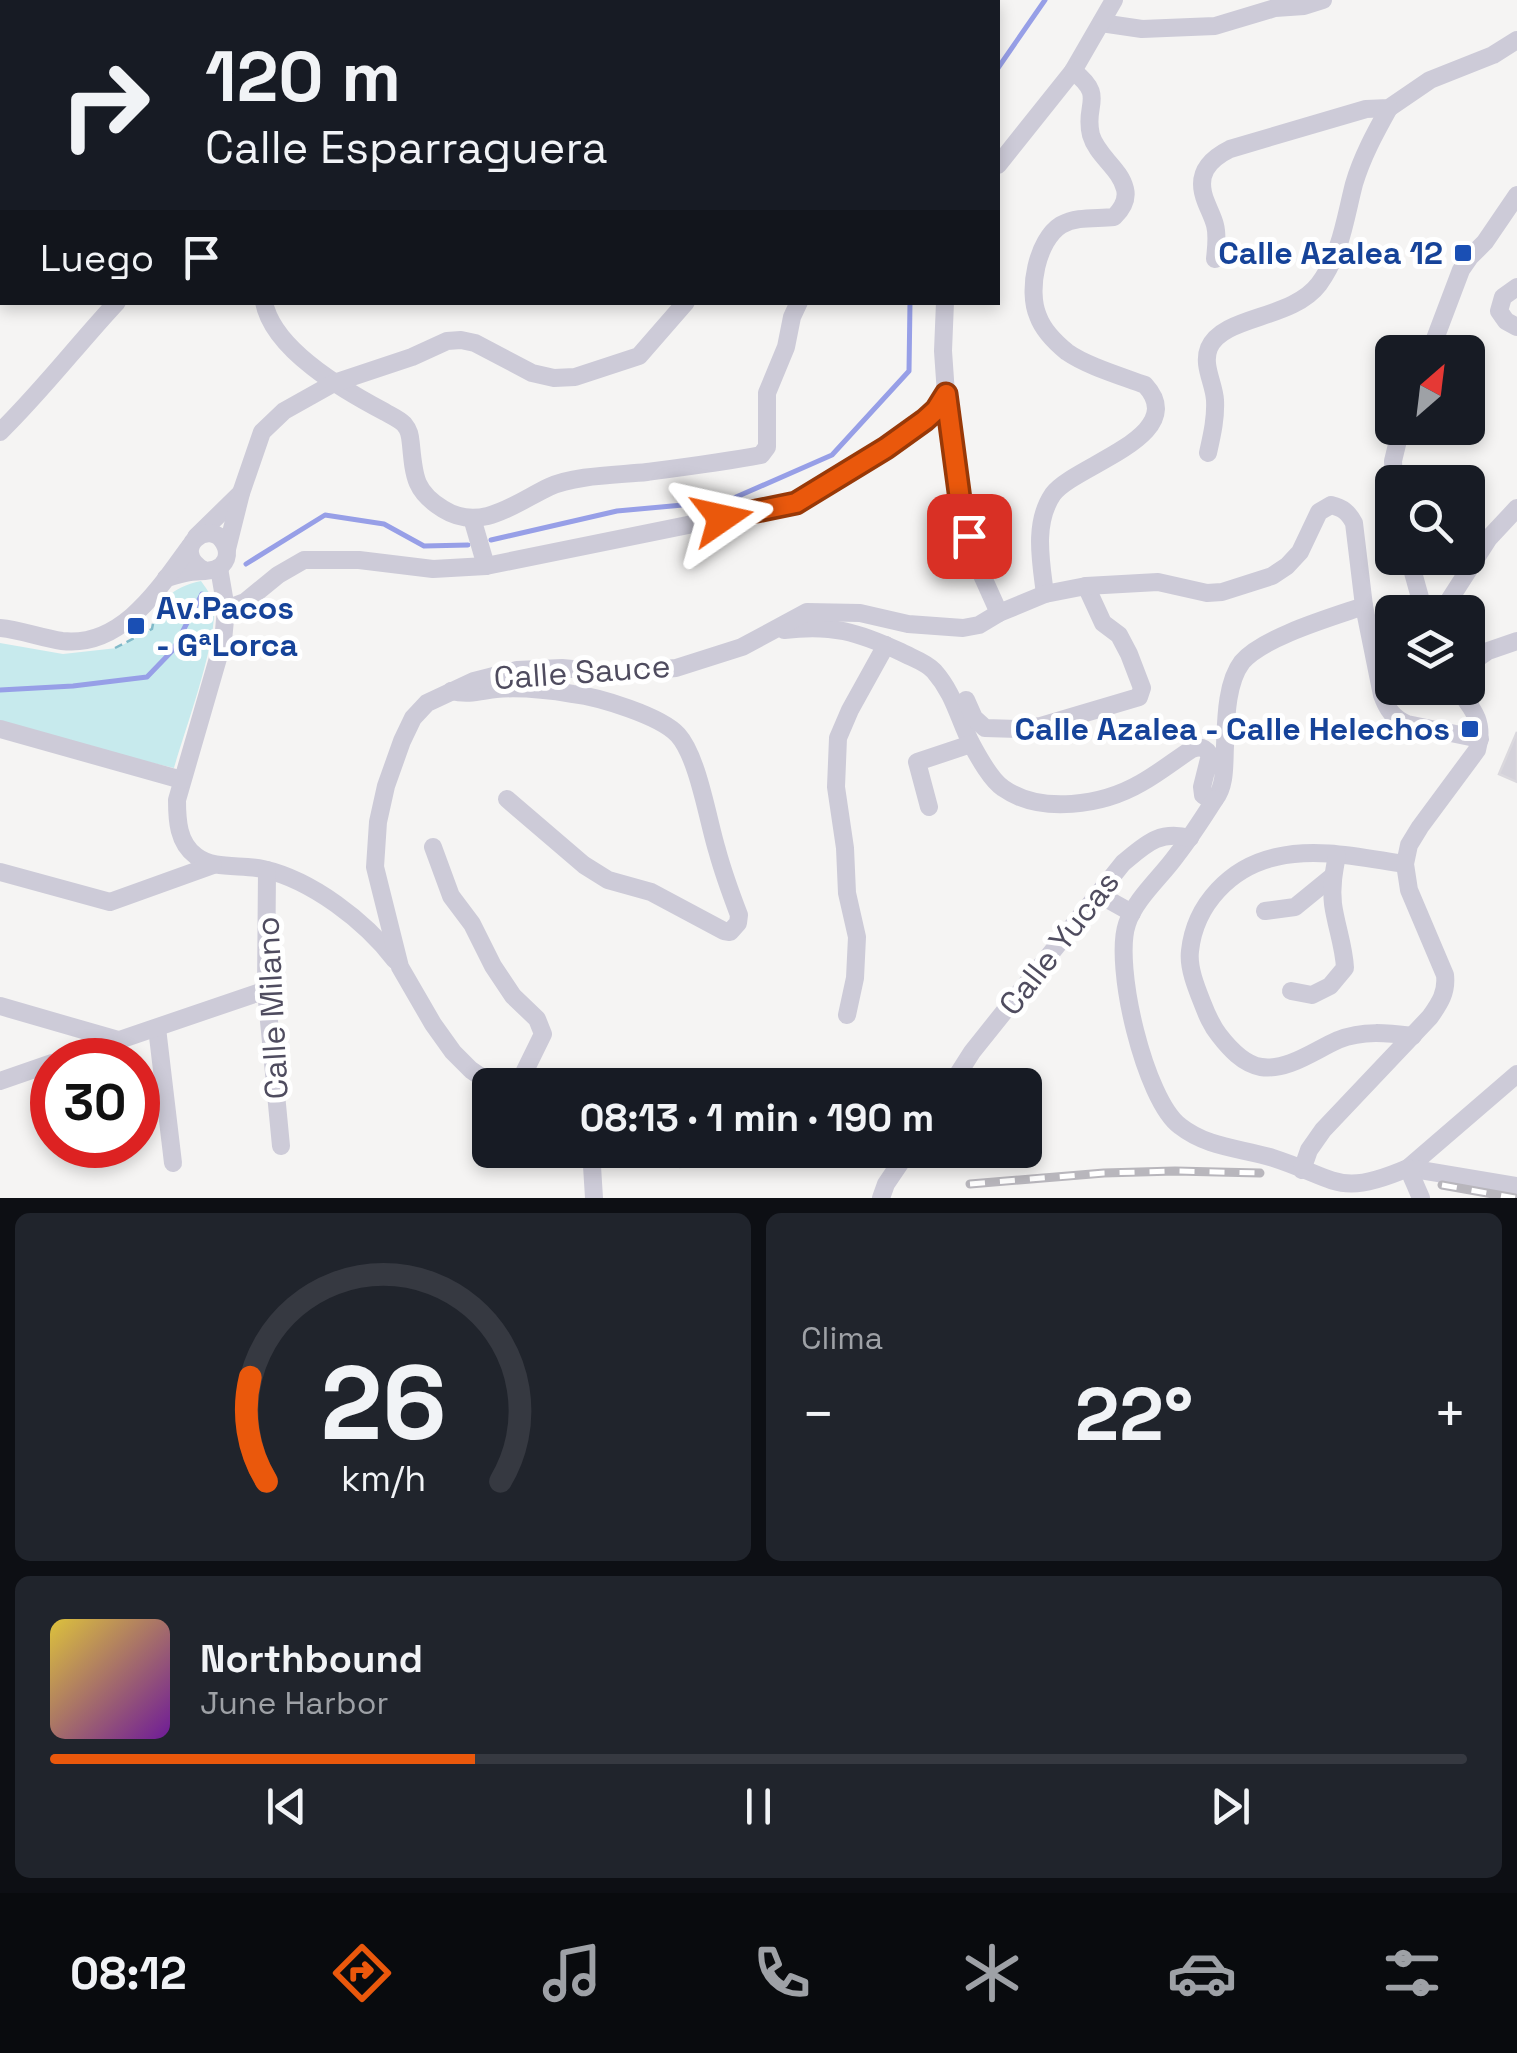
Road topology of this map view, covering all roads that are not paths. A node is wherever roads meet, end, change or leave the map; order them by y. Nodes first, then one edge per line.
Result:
1 (1114, 0) edge
2 (1323, 0) edge
3 (1102, 23) junction
4 (1517, 40) edge
5 (1073, 71) junction
6 (1389, 108) junction
7 (1000, 162) edge
8 (1517, 195) edge
9 (1215, 258) dead end
10 (1517, 287) edge
11 (114, 305) edge
12 (268, 305) edge
13 (683, 305) edge
14 (798, 305) edge
15 (946, 305) edge
16 (1517, 327) edge
17 (1436, 335) edge
18 (334, 382) junction
19 (946, 394) junction
20 (0, 432) edge
21 (1208, 453) dead end
22 (241, 493) junction
23 (1517, 508) edge
24 (472, 518) junction
25 (193, 541) junction
26 (227, 549) junction
27 (486, 566) junction
28 (211, 569) junction
29 (166, 579) junction
30 (1086, 586) junction
31 (1045, 594) junction
32 (1452, 595) edge
33 (1364, 606) junction
34 (226, 609) junction
35 (999, 613) junction
36 (908, 624) junction
37 (0, 628) edge
38 (769, 632) junction
39 (1517, 641) edge
40 (886, 645) junction
41 (1485, 653) edge
42 (451, 691) junction
43 (1468, 705) edge
44 (0, 728) edge
45 (1480, 739) junction
46 (972, 744) junction
47 (182, 780) junction
48 (507, 799) dead end
49 (1215, 799) junction
50 (930, 807) dead end
51 (1190, 838) junction
52 (433, 847) dead end
53 (1337, 855) junction
54 (1405, 864) junction
55 (213, 865) junction
56 (267, 870) junction
57 (0, 872) edge
58 (1333, 876) junction
59 (1098, 894) junction
60 (1265, 910) dead end
61 (1132, 913) junction
62 (400, 967) junction
63 (266, 990) junction
64 (1291, 990) dead end
65 (0, 1006) edge
66 (847, 1015) dead end
67 (157, 1028) junction
68 (1413, 1036) junction
69 (111, 1038) edge
70 (124, 1038) edge
71 (526, 1068) edge
72 (962, 1068) edge
73 (30, 1071) edge
74 (472, 1071) edge
75 (1517, 1074) edge
76 (0, 1081) edge
77 (282, 1146) dead end
78 (172, 1163) dead end
79 (592, 1168) edge
80 (897, 1168) edge
81 (1408, 1168) junction
82 (1302, 1170) junction
83 (1517, 1186) edge
84 (594, 1198) edge
85 (881, 1198) edge
86 (1422, 1198) edge

1 - 3 street
2 - 3 street
3 - 5 street
4 - 6 street
5 - 7 street
5 - 31 street
6 - 9 street
6 - 21 street
8 - 17 street
10 - 16 street
11 - 20 street
12 - 18 street
13 - 18 street
14 - 24 street
15 - 19 street
18 - 22 street
18 - 24 street
19 - 27 street
19 - 35 street
22 - 25 street
22 - 26 street
23 - 32 street
24 - 27 street
25 - 26 street
25 - 28 street
25 - 29 street
26 - 28 street
27 - 34 street
28 - 29 street
28 - 34 street
29 - 37 street
30 - 31 street, Calle Sauce
30 - 33 street, Calle Sauce
30 - 36 street
31 - 35 street, Calle Sauce
33 - 45 street, Calle Sauce
33 - 49 street
34 - 47 street
35 - 36 street, Calle Sauce
36 - 38 street, Calle Sauce
38 - 40 street
38 - 42 street, Calle Sauce
39 - 41 street
40 - 46 street
40 - 66 street
42 - 48 street
42 - 62 street, Calle Sauce
43 - 45 street
44 - 47 street
45 - 54 street
46 - 49 street
46 - 50 street
47 - 55 street
49 - 51 street
51 - 59 street, Calle Yucas
51 - 61 street
52 - 71 street
53 - 54 street
53 - 58 street
53 - 68 street
54 - 68 street
55 - 56 street
55 - 57 street
56 - 62 street
56 - 63 street, Calle Milano
58 - 60 street
58 - 64 street
59 - 61 street
59 - 72 street, Calle Yucas
61 - 82 street
62 - 74 street, Calle Sauce
63 - 67 street
63 - 77 street, Calle Milano
65 - 69 street
67 - 70 street
67 - 78 street
68 - 82 street
73 - 76 street
75 - 81 street
79 - 84 street
80 - 85 street
81 - 82 street
81 - 83 street
81 - 86 street

